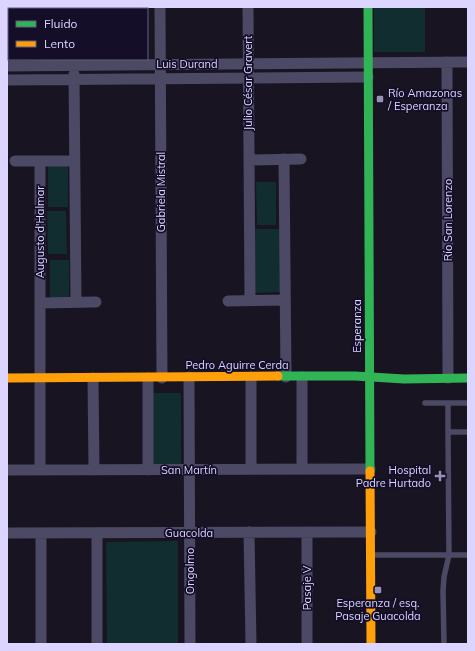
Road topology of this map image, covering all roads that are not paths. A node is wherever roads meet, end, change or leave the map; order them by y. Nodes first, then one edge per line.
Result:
1 (160, 7) edge
2 (248, 7) edge
3 (368, 7) edge
4 (74, 62) edge
5 (447, 62) junction
6 (468, 62) edge
7 (368, 63) junction
8 (248, 64) junction
9 (161, 65) junction
10 (7, 66) edge
11 (368, 77) junction
12 (248, 78) junction
13 (161, 79) junction
14 (7, 80) edge
15 (74, 80) junction
16 (301, 159) dead end
17 (75, 160) junction
18 (249, 160) junction
19 (284, 160) junction
20 (14, 161) dead end
21 (40, 161) junction
22 (250, 300) junction
23 (285, 300) junction
24 (228, 301) dead end
25 (76, 302) junction
26 (96, 302) dead end
27 (40, 303) junction
28 (370, 376) junction
29 (189, 377) junction
30 (251, 377) junction
31 (286, 377) junction
32 (302, 377) junction
33 (7, 378) edge
34 (40, 378) junction
35 (93, 378) junction
36 (148, 378) junction
37 (162, 378) junction
38 (448, 378) junction
39 (468, 378) edge
40 (425, 403) dead end
41 (448, 403) junction
42 (468, 403) edge
43 (448, 432) junction
44 (468, 432) edge
45 (251, 469) junction
46 (302, 469) junction
47 (370, 469) junction
48 (7, 470) edge
49 (40, 470) junction
50 (94, 470) junction
51 (148, 470) junction
52 (190, 470) junction
53 (249, 532) junction
54 (307, 532) junction
55 (371, 532) junction
56 (7, 533) edge
57 (41, 533) junction
58 (97, 533) junction
59 (190, 533) junction
60 (371, 555) junction
61 (449, 555) junction
62 (468, 555) edge
63 (41, 644) edge
64 (98, 644) edge
65 (190, 644) edge
66 (251, 644) edge
67 (307, 644) edge
68 (371, 644) edge
69 (444, 644) edge

1 - 9 street, Gabriela Mistral
2 - 8 street, Julio César Gravert
3 - 7 street, Esperanza
4 - 9 street, Luis Durand
4 - 10 street, Luis Durand
4 - 15 street
5 - 6 street, Luis Durand
5 - 7 street, Luis Durand
5 - 38 street, Río San Lorenzo
7 - 8 street, Luis Durand
7 - 11 street, Esperanza
8 - 9 street, Luis Durand
8 - 12 street, Julio César Gravert
9 - 13 street, Gabriela Mistral
11 - 12 street, Luis Durand
11 - 28 street, Esperanza
12 - 13 street, Luis Durand
12 - 18 street, Julio César Gravert
13 - 15 street, Luis Durand
13 - 37 street, Gabriela Mistral
14 - 15 street, Luis Durand
15 - 17 street
16 - 19 street
17 - 21 street
17 - 25 street
18 - 19 street
18 - 22 street, Julio César Gravert
19 - 23 street
20 - 21 street
21 - 27 street, Augusto d'Halmar
22 - 23 street
22 - 24 street
23 - 31 street
25 - 26 street
25 - 27 street
27 - 34 street, Augusto d'Halmar
28 - 32 street, Pedro Aguirre Cerda
28 - 38 street, Pedro Aguirre Cerda
28 - 47 street, Esperanza
29 - 30 street, Pedro Aguirre Cerda
29 - 37 street, Pedro Aguirre Cerda
29 - 52 street, Ongolmo
30 - 31 street, Pedro Aguirre Cerda
30 - 45 street
31 - 32 street, Pedro Aguirre Cerda
32 - 46 street
33 - 34 street, Pedro Aguirre Cerda
34 - 35 street, Pedro Aguirre Cerda
34 - 49 street, Augusto d'Halmar
35 - 36 street, Pedro Aguirre Cerda
35 - 50 street
36 - 37 street, Pedro Aguirre Cerda
36 - 51 street
38 - 39 street, Pedro Aguirre Cerda
40 - 41 lane
41 - 42 lane
41 - 43 lane
43 - 44 lane
43 - 61 lane
45 - 46 street, San Martín
45 - 52 street, San Martín
46 - 47 street, San Martín
47 - 55 street, Esperanza
48 - 49 street, San Martín
49 - 50 street, San Martín
50 - 51 street, San Martín
51 - 52 street, San Martín
52 - 59 street, Ongolmo
53 - 54 street, Guacolda
53 - 59 street, Guacolda
53 - 66 street
54 - 55 street, Guacolda
54 - 67 street, Pasaje V
55 - 60 street, Esperanza
56 - 57 street, Guacolda
57 - 58 street, Guacolda
57 - 63 street
58 - 59 street, Guacolda
58 - 64 street
59 - 65 street, Ongolmo
60 - 61 lane
60 - 68 street, Esperanza
61 - 62 lane
61 - 69 lane

